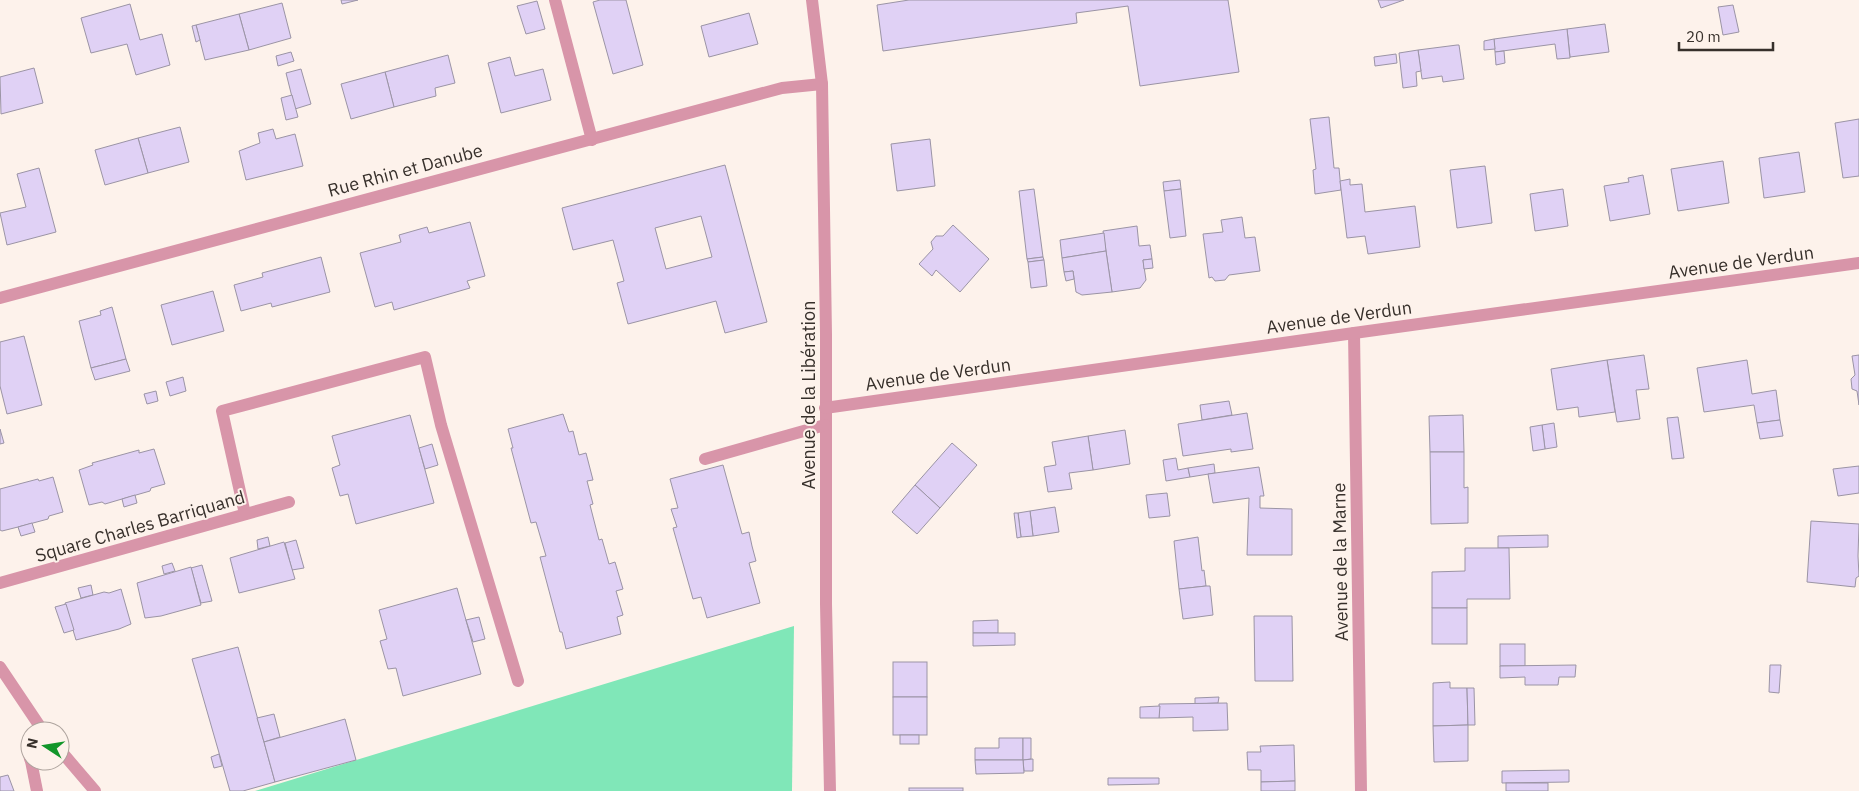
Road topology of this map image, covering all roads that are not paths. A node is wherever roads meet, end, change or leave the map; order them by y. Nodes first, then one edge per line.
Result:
1 (555, 0) edge
2 (812, 0) edge
3 (822, 84) junction
4 (592, 140) junction
5 (1859, 263) edge
6 (0, 298) edge
7 (1354, 333) junction
8 (825, 408) junction
9 (825, 425) junction
10 (705, 459) dead end
11 (288, 502) dead end
12 (245, 514) junction
13 (0, 583) edge
14 (0, 667) edge
15 (518, 681) dead end
16 (35, 721) edge
17 (70, 762) edge
18 (32, 771) edge
19 (37, 791) edge
20 (95, 791) edge
21 (830, 791) edge
22 (1361, 791) edge

1 - 4 street
2 - 3 street, Avenue de la Libération
3 - 4 street, Rue Rhin et Danube
3 - 8 street, Avenue de la Libération
4 - 6 street, Rue Rhin et Danube
5 - 7 street, Avenue de Verdun
7 - 8 street, Avenue de Verdun
7 - 22 street, Avenue de la Marne
8 - 9 street, Avenue de la Libération
9 - 10 street
9 - 21 street, Avenue de la Libération
11 - 12 street, Square Charles Barriquand
12 - 13 street, Square Charles Barriquand
12 - 15 street
14 - 16 street
17 - 20 street
18 - 19 street

